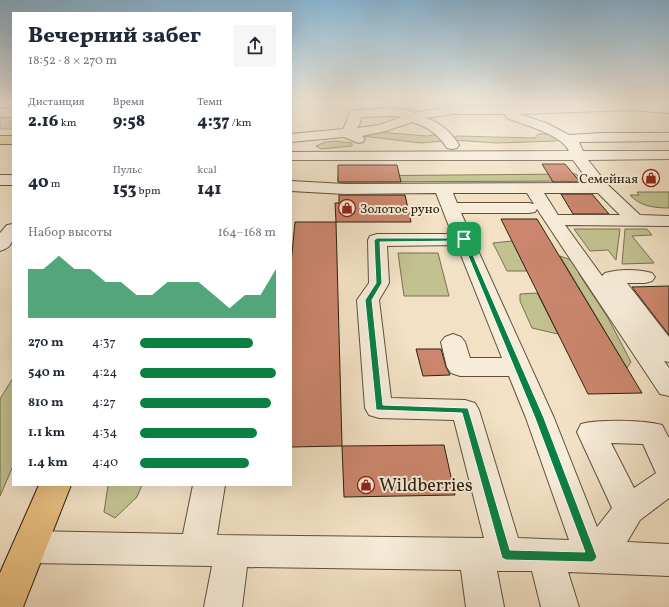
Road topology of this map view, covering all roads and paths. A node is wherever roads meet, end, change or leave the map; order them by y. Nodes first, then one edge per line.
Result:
1 (349, 130) edge
2 (368, 130) edge
3 (441, 130) edge
4 (551, 130) edge
5 (588, 130) edge
6 (347, 134) junction
7 (669, 137) edge
8 (292, 138) edge
9 (0, 140) edge
10 (12, 140) edge
11 (452, 145) junction
12 (573, 146) junction
13 (364, 150) junction
14 (669, 155) edge
15 (292, 156) edge
16 (0, 180) edge
17 (12, 180) edge
18 (292, 186) edge
19 (602, 188) junction
20 (446, 198) junction
21 (531, 198) junction
22 (552, 220) junction
23 (635, 220) junction
24 (669, 220) edge
25 (464, 239) junction
26 (645, 277) dead end
27 (453, 342) dead end
28 (669, 354) edge
29 (518, 367) junction
30 (669, 387) edge
31 (669, 469) edge
32 (669, 481) edge
33 (55, 486) edge
34 (209, 486) edge
35 (629, 510) junction
36 (29, 546) junction
37 (197, 549) junction
38 (232, 551) junction
39 (491, 555) junction
40 (545, 555) junction
41 (592, 557) junction
42 (669, 560) edge
43 (4, 607) edge
44 (223, 607) edge
45 (485, 607) edge
46 (560, 607) edge

1 - 6 street
2 - 6 street
3 - 11 street
4 - 12 street
5 - 12 street
6 - 8 street
6 - 13 street
7 - 12 street
9 - 10 main road
11 - 12 street
11 - 13 street
12 - 13 street
12 - 14 street
12 - 19 street
13 - 15 street
16 - 17 street
18 - 20 street
19 - 21 street
19 - 23 street
20 - 21 street
20 - 25 street
21 - 22 street
22 - 23 street
22 - 30 street
23 - 24 street
25 - 29 street
25 - 39 street
26 - 28 street
27 - 29 street
29 - 41 street
31 - 35 street
32 - 35 street
33 - 36 main road
34 - 37 street
35 - 41 street
36 - 37 street
36 - 43 main road
37 - 38 street
38 - 39 street
38 - 44 street
39 - 40 street
39 - 45 street
40 - 41 street
40 - 46 street
41 - 42 street

